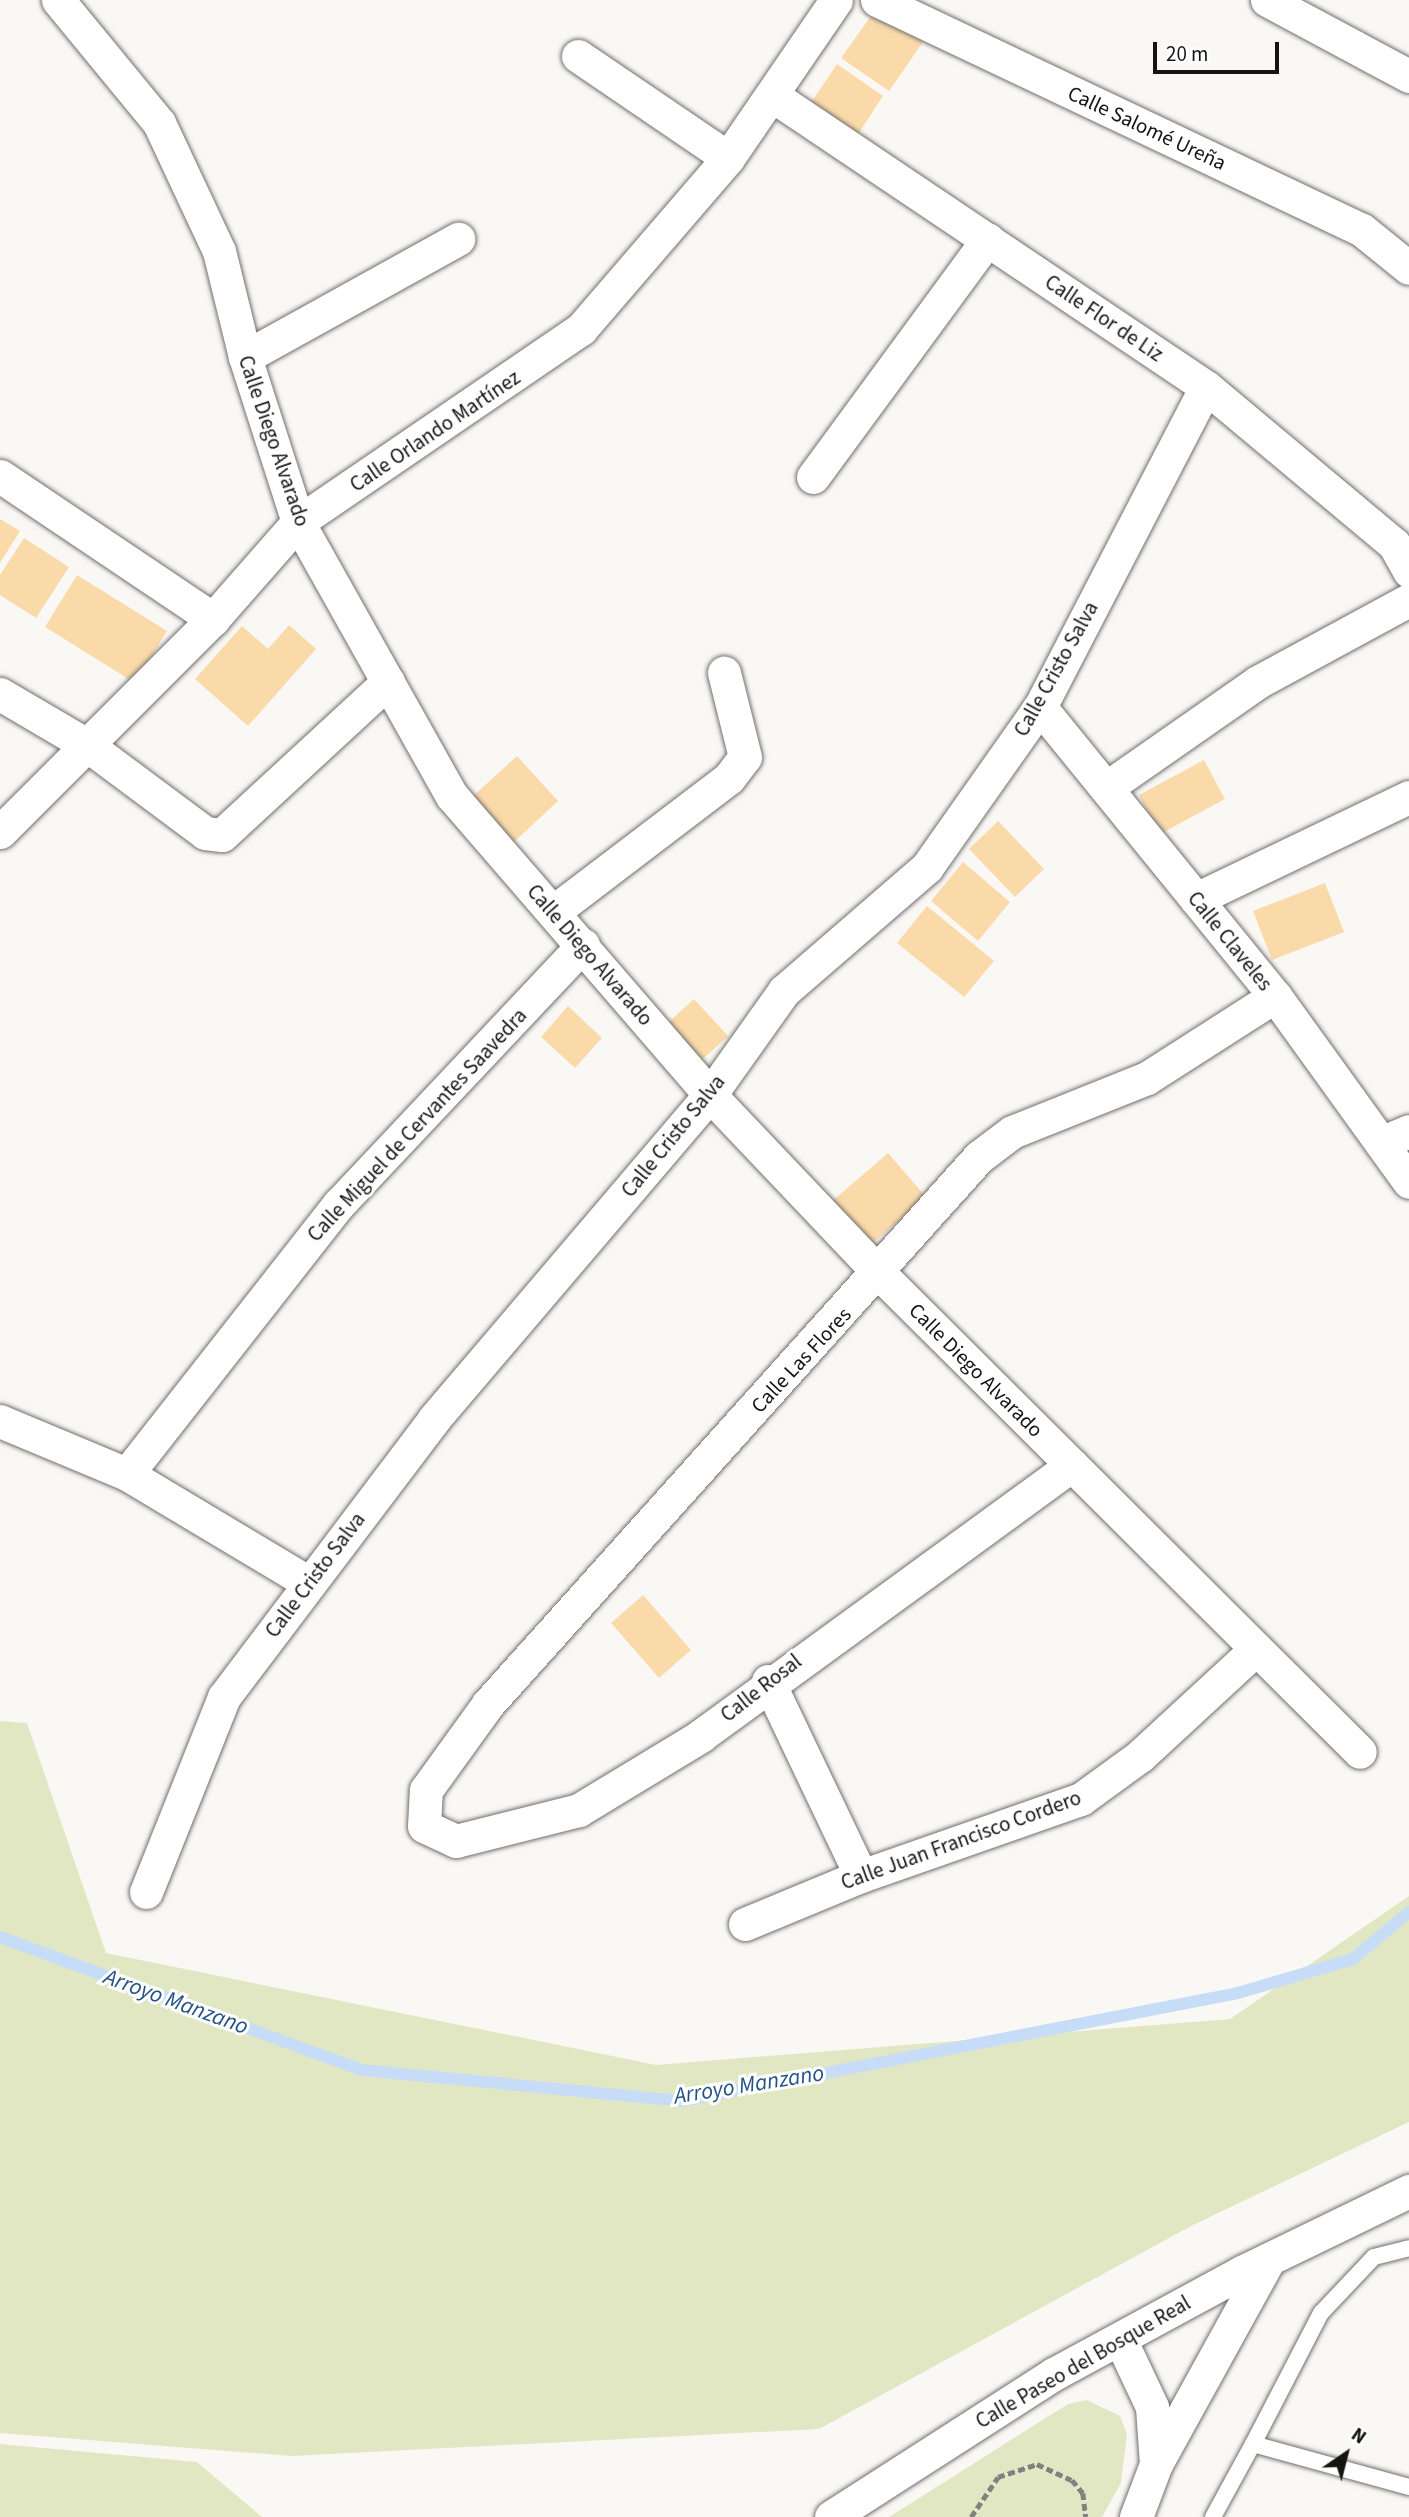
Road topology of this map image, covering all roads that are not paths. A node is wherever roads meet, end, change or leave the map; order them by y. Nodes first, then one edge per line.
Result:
1 (58, 0) edge
2 (836, 0) edge
3 (877, 0) edge
4 (1268, 0) edge
5 (578, 56) dead end
6 (1409, 76) edge
7 (773, 96) junction
8 (728, 158) junction
9 (458, 239) dead end
10 (988, 239) junction
11 (1409, 268) edge
12 (245, 358) junction
13 (1206, 387) junction
14 (0, 476) edge
15 (813, 477) dead end
16 (298, 522) junction
17 (1404, 548) edge
18 (1409, 600) edge
19 (213, 619) junction
20 (724, 673) dead end
21 (388, 682) junction
22 (0, 694) edge
23 (1040, 708) junction
24 (87, 745) junction
25 (1106, 788) junction
26 (1409, 797) edge
27 (0, 832) edge
28 (1196, 899) junction
29 (554, 912) junction
30 (583, 945) junction
31 (1275, 996) junction
32 (710, 1095) junction
33 (1395, 1137) edge
34 (1409, 1182) edge
35 (880, 1274) junction
36 (0, 1421) edge
37 (1072, 1465) junction
38 (127, 1474) junction
39 (309, 1583) junction
40 (1256, 1649) junction
41 (768, 1681) junction
42 (1360, 1752) dead end
43 (424, 1826) joint
44 (860, 1876) junction
45 (146, 1892) dead end
46 (745, 1924) dead end
47 (1409, 2191) edge
48 (1409, 2248) edge
49 (1269, 2259) junction
50 (1121, 2341) junction
51 (1253, 2444) junction
52 (1156, 2464) junction
53 (1409, 2487) edge
54 (831, 2517) edge
55 (1136, 2517) edge
56 (1213, 2517) edge

1 - 12 street, Calle Diego Alvarado
2 - 7 street, Calle Orlando Martínez
3 - 11 street, Calle Salomé Ureña
4 - 6 street
5 - 8 street
7 - 8 street, Calle Orlando Martínez
7 - 10 street, Calle Flor de Liz
8 - 16 street, Calle Orlando Martínez
9 - 12 street
10 - 13 street, Calle Flor de Liz
10 - 15 street
12 - 16 street, Calle Diego Alvarado
13 - 17 street, Calle Flor de Liz
13 - 23 street, Calle Cristo Salva
14 - 19 street
16 - 19 street, Calle Orlando Martínez
16 - 21 street, Calle Diego Alvarado
18 - 25 street
19 - 24 street, Calle Orlando Martínez
20 - 29 street
21 - 24 street
21 - 29 street, Calle Diego Alvarado
22 - 24 street
23 - 25 street, Calle Claveles
23 - 32 street, Calle Cristo Salva
24 - 27 street, Calle Orlando Martínez
25 - 28 street, Calle Claveles
26 - 28 street
28 - 31 street, Calle Claveles
29 - 30 street, Calle Diego Alvarado
30 - 32 street, Calle Diego Alvarado
30 - 38 street, Calle Miguel de Cervantes Saavedra
31 - 33 street, Calle Claveles
31 - 35 street, Calle Las Flores
32 - 35 street, Calle Diego Alvarado
32 - 39 street, Calle Cristo Salva
33 - 34 street, Calle Claveles
35 - 37 street, Calle Diego Alvarado
35 - 43 street, Calle Las Flores
36 - 38 street
37 - 40 street, Calle Diego Alvarado
37 - 41 street, Calle Rosal
38 - 39 street
39 - 45 street, Calle Cristo Salva
40 - 42 street, Calle Diego Alvarado
40 - 44 street, Calle Juan Francisco Cordero
41 - 43 street, Calle Rosal
41 - 44 street
44 - 46 street, Calle Juan Francisco Cordero
47 - 49 street, Calle Paseo del Bosque Real
48 - 51 lane
49 - 50 street, Calle Paseo del Bosque Real
49 - 52 street
50 - 52 street
50 - 54 street, Calle Paseo del Bosque Real
51 - 53 lane
51 - 56 lane
52 - 55 street

